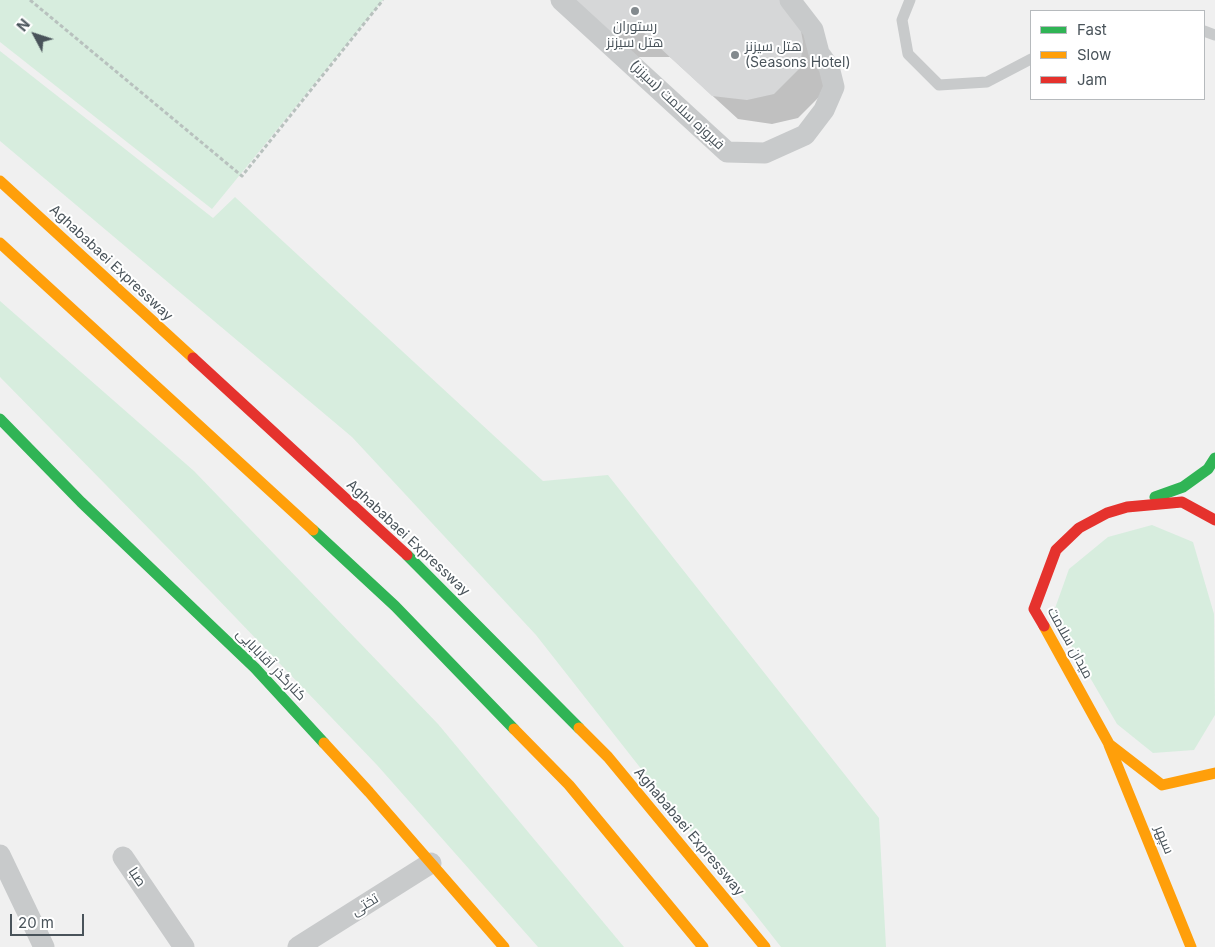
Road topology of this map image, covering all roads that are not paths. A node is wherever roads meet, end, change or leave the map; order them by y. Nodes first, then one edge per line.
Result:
1 (561, 0) edge
2 (790, 0) edge
3 (910, 0) edge
4 (1030, 60) edge
5 (0, 181) edge
6 (0, 243) edge
7 (0, 419) edge
8 (1215, 458) edge
9 (1127, 507) junction
10 (1215, 520) edge
11 (1109, 744) junction
12 (1215, 773) edge
13 (0, 855) edge
14 (123, 858) dead end
15 (431, 863) junction
16 (44, 947) edge
17 (184, 947) edge
18 (298, 947) edge
19 (504, 947) edge
20 (703, 947) edge
21 (765, 947) edge
22 (1190, 947) edge

1 - 2 street, فیروزه سلامت (سیزنز)
3 - 4 lane
5 - 21 main road, Aghababaei Expressway
6 - 20 main road
7 - 15 main road, کنارگذر آقابابایی
8 - 9 main road
9 - 10 main road, میدان سلامت
9 - 11 main road, میدان سلامت
11 - 12 main road, میدان سلامت
11 - 22 main road, سپهر
13 - 16 street
14 - 17 street, صبا
15 - 18 street, تختی
15 - 19 main road, کنارگذر آقابابایی

